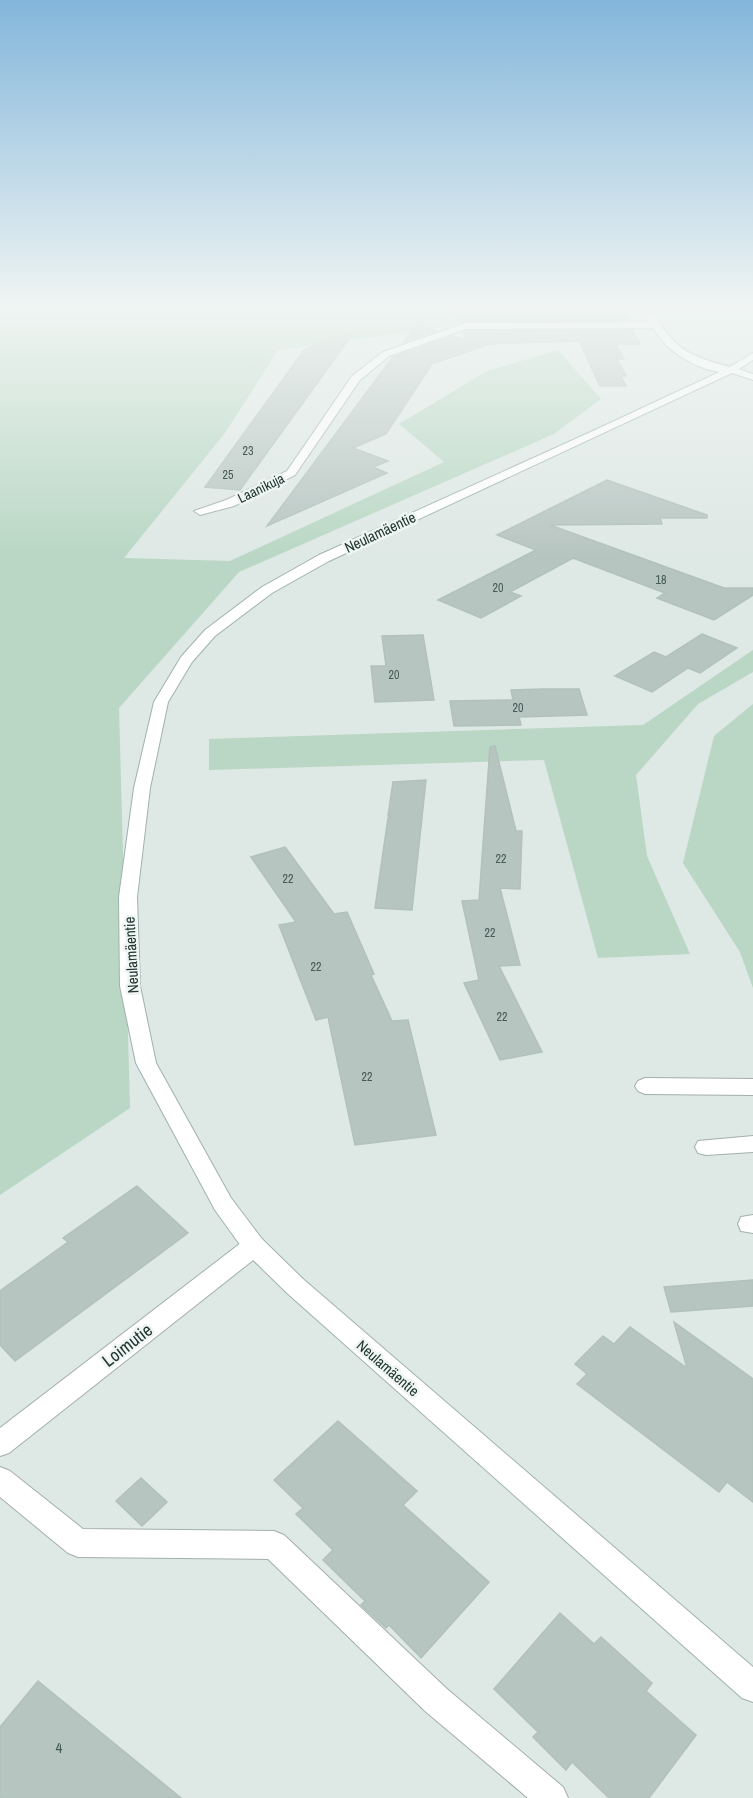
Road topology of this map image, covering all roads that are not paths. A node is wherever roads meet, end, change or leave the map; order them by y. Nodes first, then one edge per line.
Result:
1 (348, 390) edge
2 (687, 390) edge
3 (200, 511) dead end
4 (645, 1086) dead end
5 (753, 1087) edge
6 (753, 1144) edge
7 (706, 1147) dead end
8 (254, 1246) junction
9 (0, 1444) edge
10 (0, 1480) edge
11 (753, 1687) edge
12 (552, 1798) edge

1 - 3 street, Laanikuja
2 - 8 street, Neulamäentie
4 - 5 street
6 - 7 street
8 - 9 street, Loimutie
8 - 11 street, Neulamäentie
10 - 12 street

